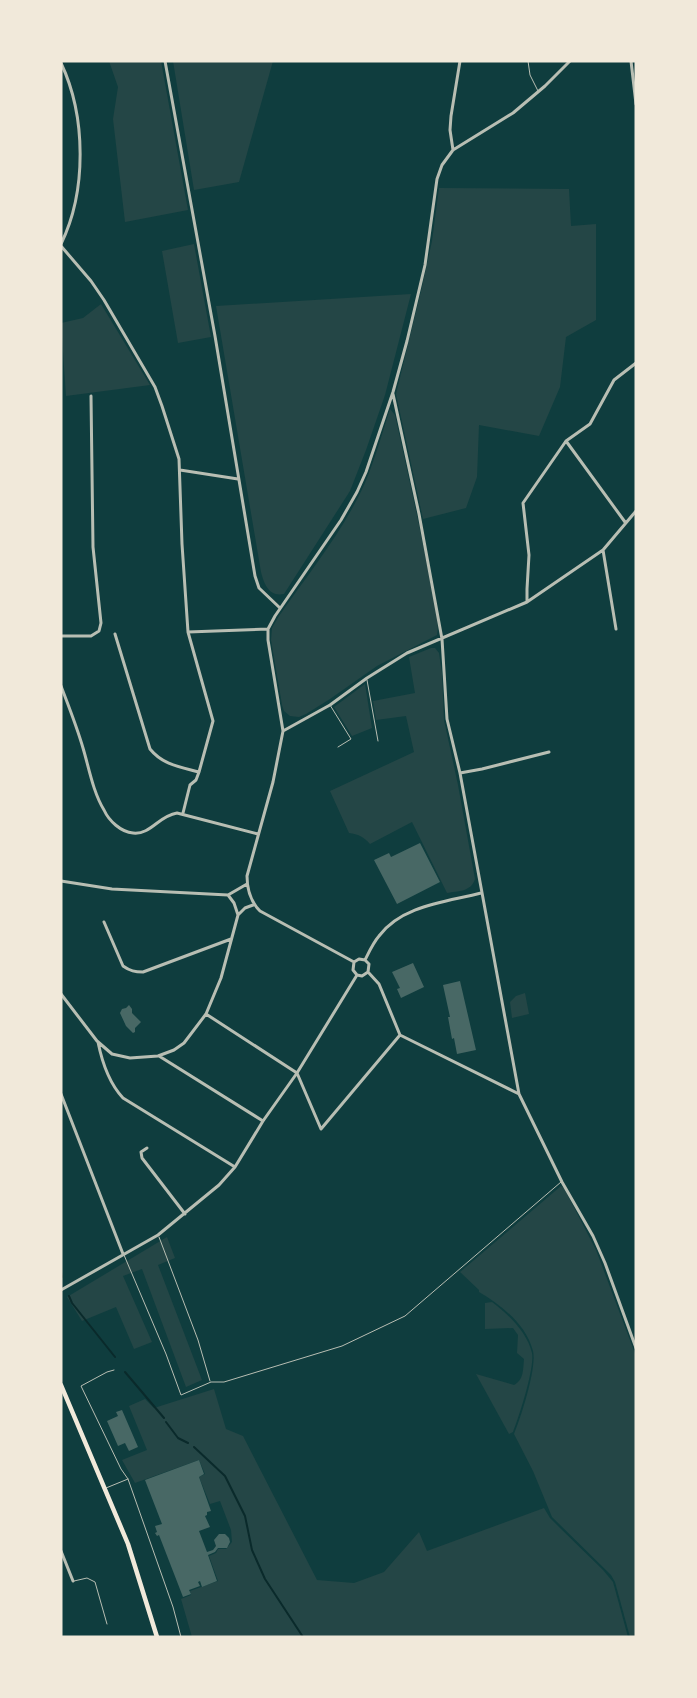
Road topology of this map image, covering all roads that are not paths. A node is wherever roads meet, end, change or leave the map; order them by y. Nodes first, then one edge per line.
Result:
1 (165, 61) edge
2 (460, 61) edge
3 (528, 61) edge
4 (570, 61) edge
5 (631, 61) edge
6 (61, 63) edge
7 (538, 92) junction
8 (636, 104) edge
9 (454, 150) junction
10 (61, 245) edge
11 (636, 363) edge
12 (393, 392) junction
13 (90, 396) dead end
14 (566, 441) junction
15 (180, 470) junction
16 (238, 479) junction
17 (636, 511) edge
18 (625, 522) junction
19 (603, 550) junction
20 (527, 602) junction
21 (280, 608) junction
22 (268, 629) junction
23 (616, 629) dead end
24 (188, 632) junction
25 (115, 634) dead end
26 (61, 636) edge
27 (442, 639) junction
28 (367, 678) junction
29 (61, 686) edge
30 (330, 705) junction
31 (283, 731) junction
32 (378, 741) dead end
33 (338, 746) dead end
34 (549, 752) dead end
35 (199, 772) junction
36 (460, 773) junction
37 (184, 814) junction
38 (258, 834) junction
39 (61, 881) edge
40 (247, 884) junction
41 (482, 893) junction
42 (228, 895) junction
43 (254, 905) junction
44 (238, 915) junction
45 (104, 922) dead end
46 (232, 938) junction
47 (365, 960) junction
48 (354, 962) junction
49 (368, 972) junction
50 (357, 975) junction
51 (61, 994) edge
52 (206, 1014) junction
53 (400, 1034) junction
54 (97, 1041) junction
55 (158, 1056) junction
56 (297, 1073) junction
57 (61, 1094) edge
58 (519, 1094) junction
59 (263, 1121) junction
60 (147, 1148) dead end
61 (235, 1167) junction
62 (562, 1182) junction
63 (185, 1214) junction
64 (158, 1235) junction
65 (123, 1254) junction
66 (61, 1290) edge
67 (636, 1348) edge
68 (114, 1370) dead end
69 (211, 1382) junction
70 (61, 1385) edge
71 (128, 1479) junction
72 (105, 1488) junction
73 (61, 1551) edge
74 (73, 1581) joint
75 (107, 1624) dead end
76 (157, 1637) edge
77 (181, 1637) edge

1 - 16 street
2 - 9 street
3 - 7 lane
4 - 7 street
5 - 8 street
6 - 10 street
7 - 9 street
9 - 12 street
10 - 15 street
11 - 14 street
12 - 21 street
12 - 27 street
13 - 26 street
14 - 18 street
14 - 20 street
15 - 16 street
15 - 24 street
16 - 21 street
17 - 18 street
18 - 19 street
19 - 20 street
19 - 23 street
20 - 27 street
21 - 22 street
22 - 24 street
22 - 31 street
24 - 35 street
25 - 35 street
27 - 28 street
27 - 36 street
28 - 30 street
28 - 32 lane
29 - 37 street
30 - 31 street
30 - 33 lane
31 - 38 street
34 - 36 street
35 - 37 street
36 - 41 street
37 - 38 street
38 - 40 street
39 - 42 street
40 - 42 street
40 - 43 street
41 - 47 street
41 - 58 street
42 - 44 street
43 - 44 street
43 - 48 street
44 - 46 street
45 - 46 street
46 - 52 street
47 - 48 street
47 - 49 street
48 - 50 street
49 - 50 street
49 - 53 street
50 - 56 street
51 - 54 street
52 - 55 street
52 - 56 street
53 - 56 street
53 - 58 street
54 - 55 street
54 - 61 street
55 - 59 street
56 - 59 street
57 - 65 street
58 - 62 street
59 - 61 street
60 - 63 street
61 - 63 street
62 - 67 street
62 - 69 lane
63 - 64 street
64 - 65 street
64 - 69 lane
65 - 66 street
65 - 69 lane
68 - 71 lane
70 - 72 main road
71 - 72 lane
71 - 77 lane
72 - 76 main road
73 - 74 street
74 - 75 lane

